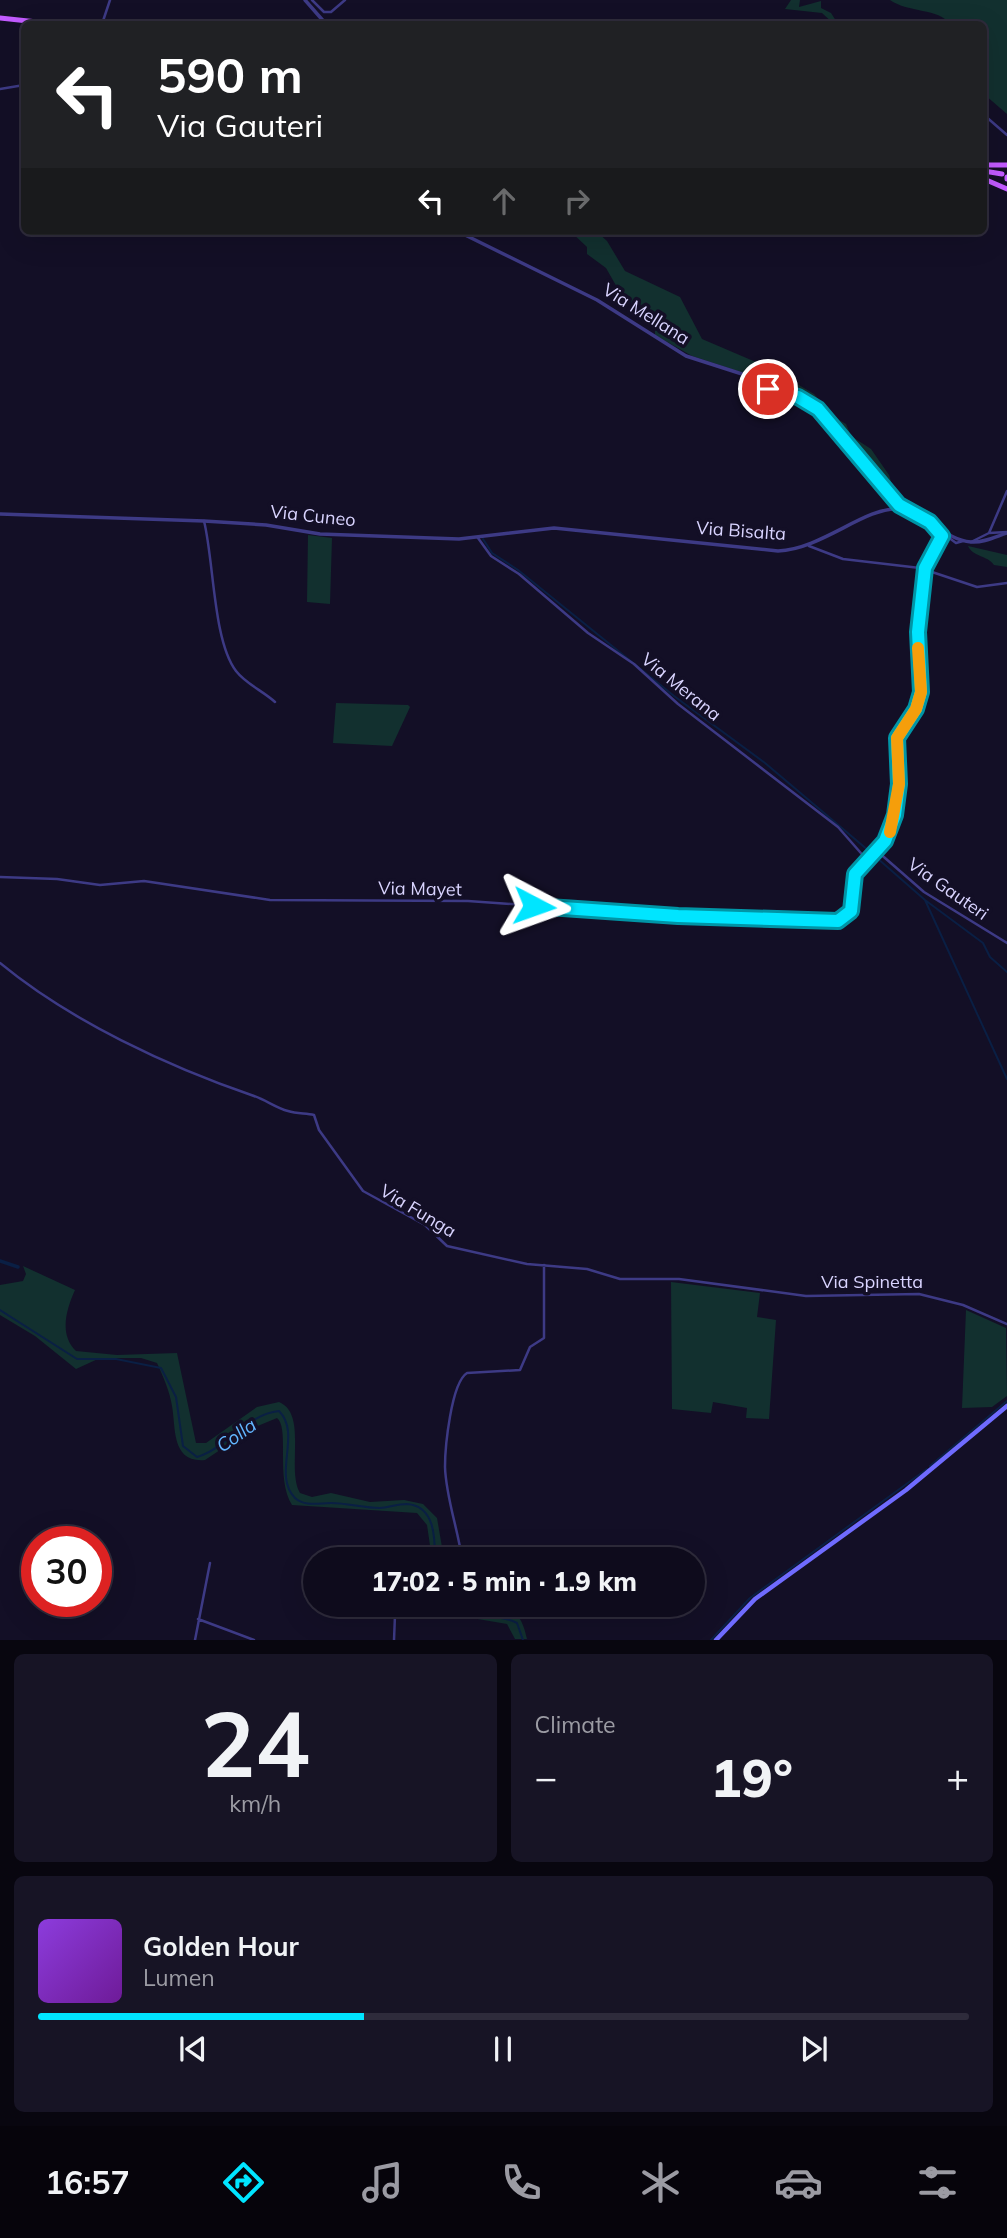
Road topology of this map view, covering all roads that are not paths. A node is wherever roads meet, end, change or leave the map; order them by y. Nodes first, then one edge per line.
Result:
1 (110, 0) edge
2 (305, 0) edge
3 (312, 0) edge
4 (345, 0) edge
5 (0, 18) edge
6 (28, 21) edge
7 (103, 21) edge
8 (323, 21) edge
9 (21, 86) edge
10 (0, 89) edge
11 (987, 118) edge
12 (1007, 135) edge
13 (987, 164) edge
14 (1007, 165) edge
15 (987, 172) edge
16 (1005, 177) edge
17 (987, 182) edge
18 (1007, 191) edge
19 (465, 235) edge
20 (1007, 491) edge
21 (904, 509) junction
22 (0, 514) edge
23 (204, 522) junction
24 (930, 522) junction
25 (989, 533) junction
26 (1007, 533) edge
27 (622, 535) joint
28 (942, 536) junction
29 (478, 537) junction
30 (963, 541) junction
31 (970, 542) junction
32 (808, 546) junction
33 (925, 570) junction
34 (1007, 583) edge
35 (275, 702) dead end
36 (877, 851) junction
37 (867, 860) junction
38 (0, 877) edge
39 (1007, 943) edge
40 (0, 963) edge
41 (544, 1265) junction
42 (732, 1287) joint
43 (1007, 1324) edge
44 (1007, 1406) edge
45 (460, 1547) edge
46 (210, 1563) dead end
47 (395, 1617) edge
48 (197, 1619) junction
49 (394, 1639) edge
50 (194, 1640) edge
51 (254, 1640) edge
52 (387, 1640) edge
53 (716, 1640) edge

1 - 7 street
2 - 8 street
3 - 4 street
5 - 6 main road
9 - 10 street
11 - 12 street
13 - 14 main road
15 - 16 main road
17 - 18 main road
19 - 21 street, Via Mellana
20 - 25 street
21 - 24 street
21 - 32 street, Via Bisalta
22 - 23 street, Via Cuneo
23 - 29 street, Via Cuneo
23 - 35 street
24 - 28 street
24 - 30 street
25 - 26 street
25 - 31 street
26 - 31 street
27 - 29 street, Via Cuneo
27 - 32 street, Via Bisalta
28 - 30 street
28 - 33 street
29 - 37 street, Via Merana
30 - 31 street
32 - 33 street
33 - 34 street
33 - 36 street
36 - 37 street
36 - 39 street, Via Gauteri
37 - 38 street, Via Mayet
40 - 41 street, Via Funga
41 - 42 street, Via Funga
41 - 45 street
42 - 43 street, Via Spinetta
44 - 53 main road
46 - 48 street
47 - 49 street
48 - 50 street
48 - 51 street
49 - 52 street

